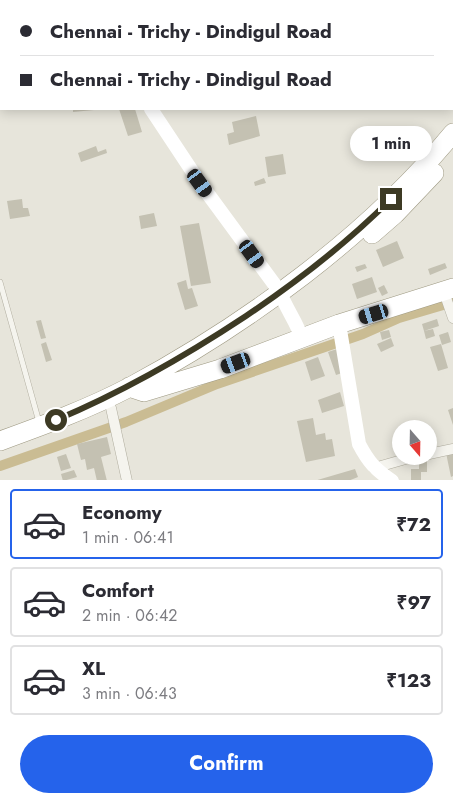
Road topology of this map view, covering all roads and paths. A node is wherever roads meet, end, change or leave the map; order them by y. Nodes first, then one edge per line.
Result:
1 (152, 110) edge
2 (453, 133) edge
3 (453, 151) edge
4 (0, 282) edge
5 (447, 292) edge
6 (282, 298) junction
7 (452, 314) edge
8 (341, 336) junction
9 (302, 338) junction
10 (136, 389) junction
11 (112, 414) junction
12 (40, 426) junction
13 (0, 441) edge
14 (453, 449) edge
15 (438, 452) edge
16 (0, 454) edge
17 (392, 463) edge
18 (374, 468) junction
19 (127, 480) edge
20 (392, 480) edge

1 - 6 street
2 - 6 highway
3 - 6 highway
4 - 12 lane
5 - 7 street
5 - 8 highway
6 - 9 street
6 - 10 highway
8 - 9 highway
8 - 18 street
9 - 10 highway
10 - 11 highway
10 - 12 highway
11 - 16 highway
11 - 19 street
12 - 13 highway
14 - 15 street
17 - 18 street
18 - 20 street

